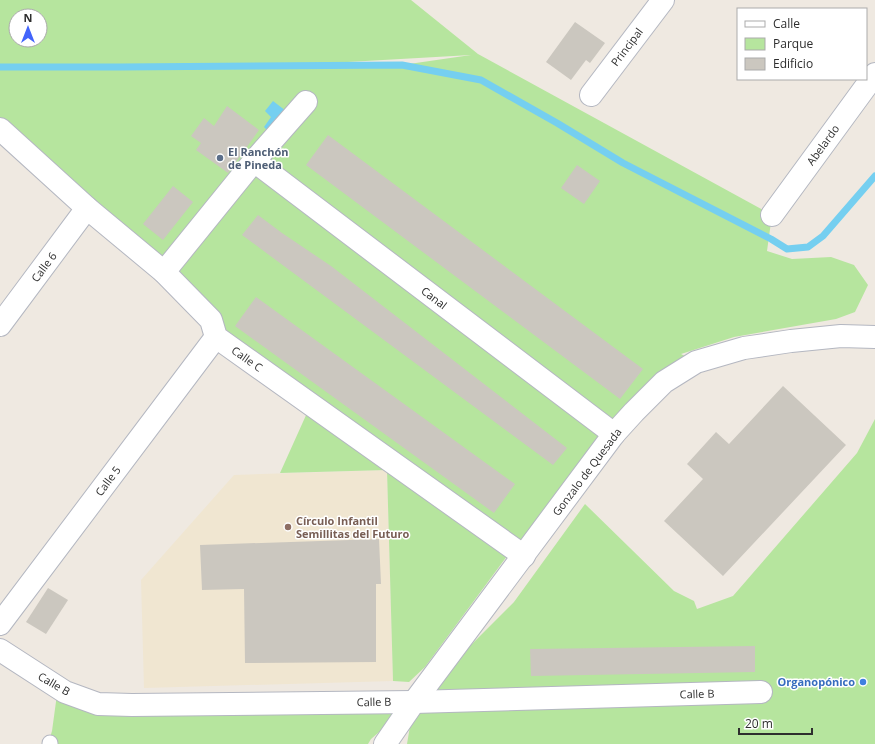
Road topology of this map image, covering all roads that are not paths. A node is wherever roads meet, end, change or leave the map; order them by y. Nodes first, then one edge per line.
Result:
1 (663, 0) edge
2 (875, 74) edge
3 (591, 95) dead end
4 (306, 102) dead end
5 (0, 129) edge
6 (254, 161) junction
7 (87, 208) junction
8 (772, 215) dead end
9 (164, 272) junction
10 (0, 325) edge
11 (216, 337) junction
12 (875, 337) edge
13 (614, 434) junction
14 (524, 556) junction
15 (0, 624) edge
16 (0, 650) edge
17 (761, 692) dead end
18 (414, 702) junction
19 (385, 744) edge

1 - 3 street, Principal
2 - 8 street, Abelardo
4 - 6 street
5 - 7 street
6 - 9 street
6 - 13 street, Canal
7 - 9 street
7 - 10 street, Calle 6
9 - 11 street
11 - 14 street, Calle C
11 - 15 street, Calle 5
12 - 13 street, Gonzalo de Quesada
13 - 14 street, Gonzalo de Quesada
14 - 18 street, Gonzalo de Quesada
16 - 18 street, Calle B
17 - 18 street, Calle B
18 - 19 street, Gonzalo de Quesada

